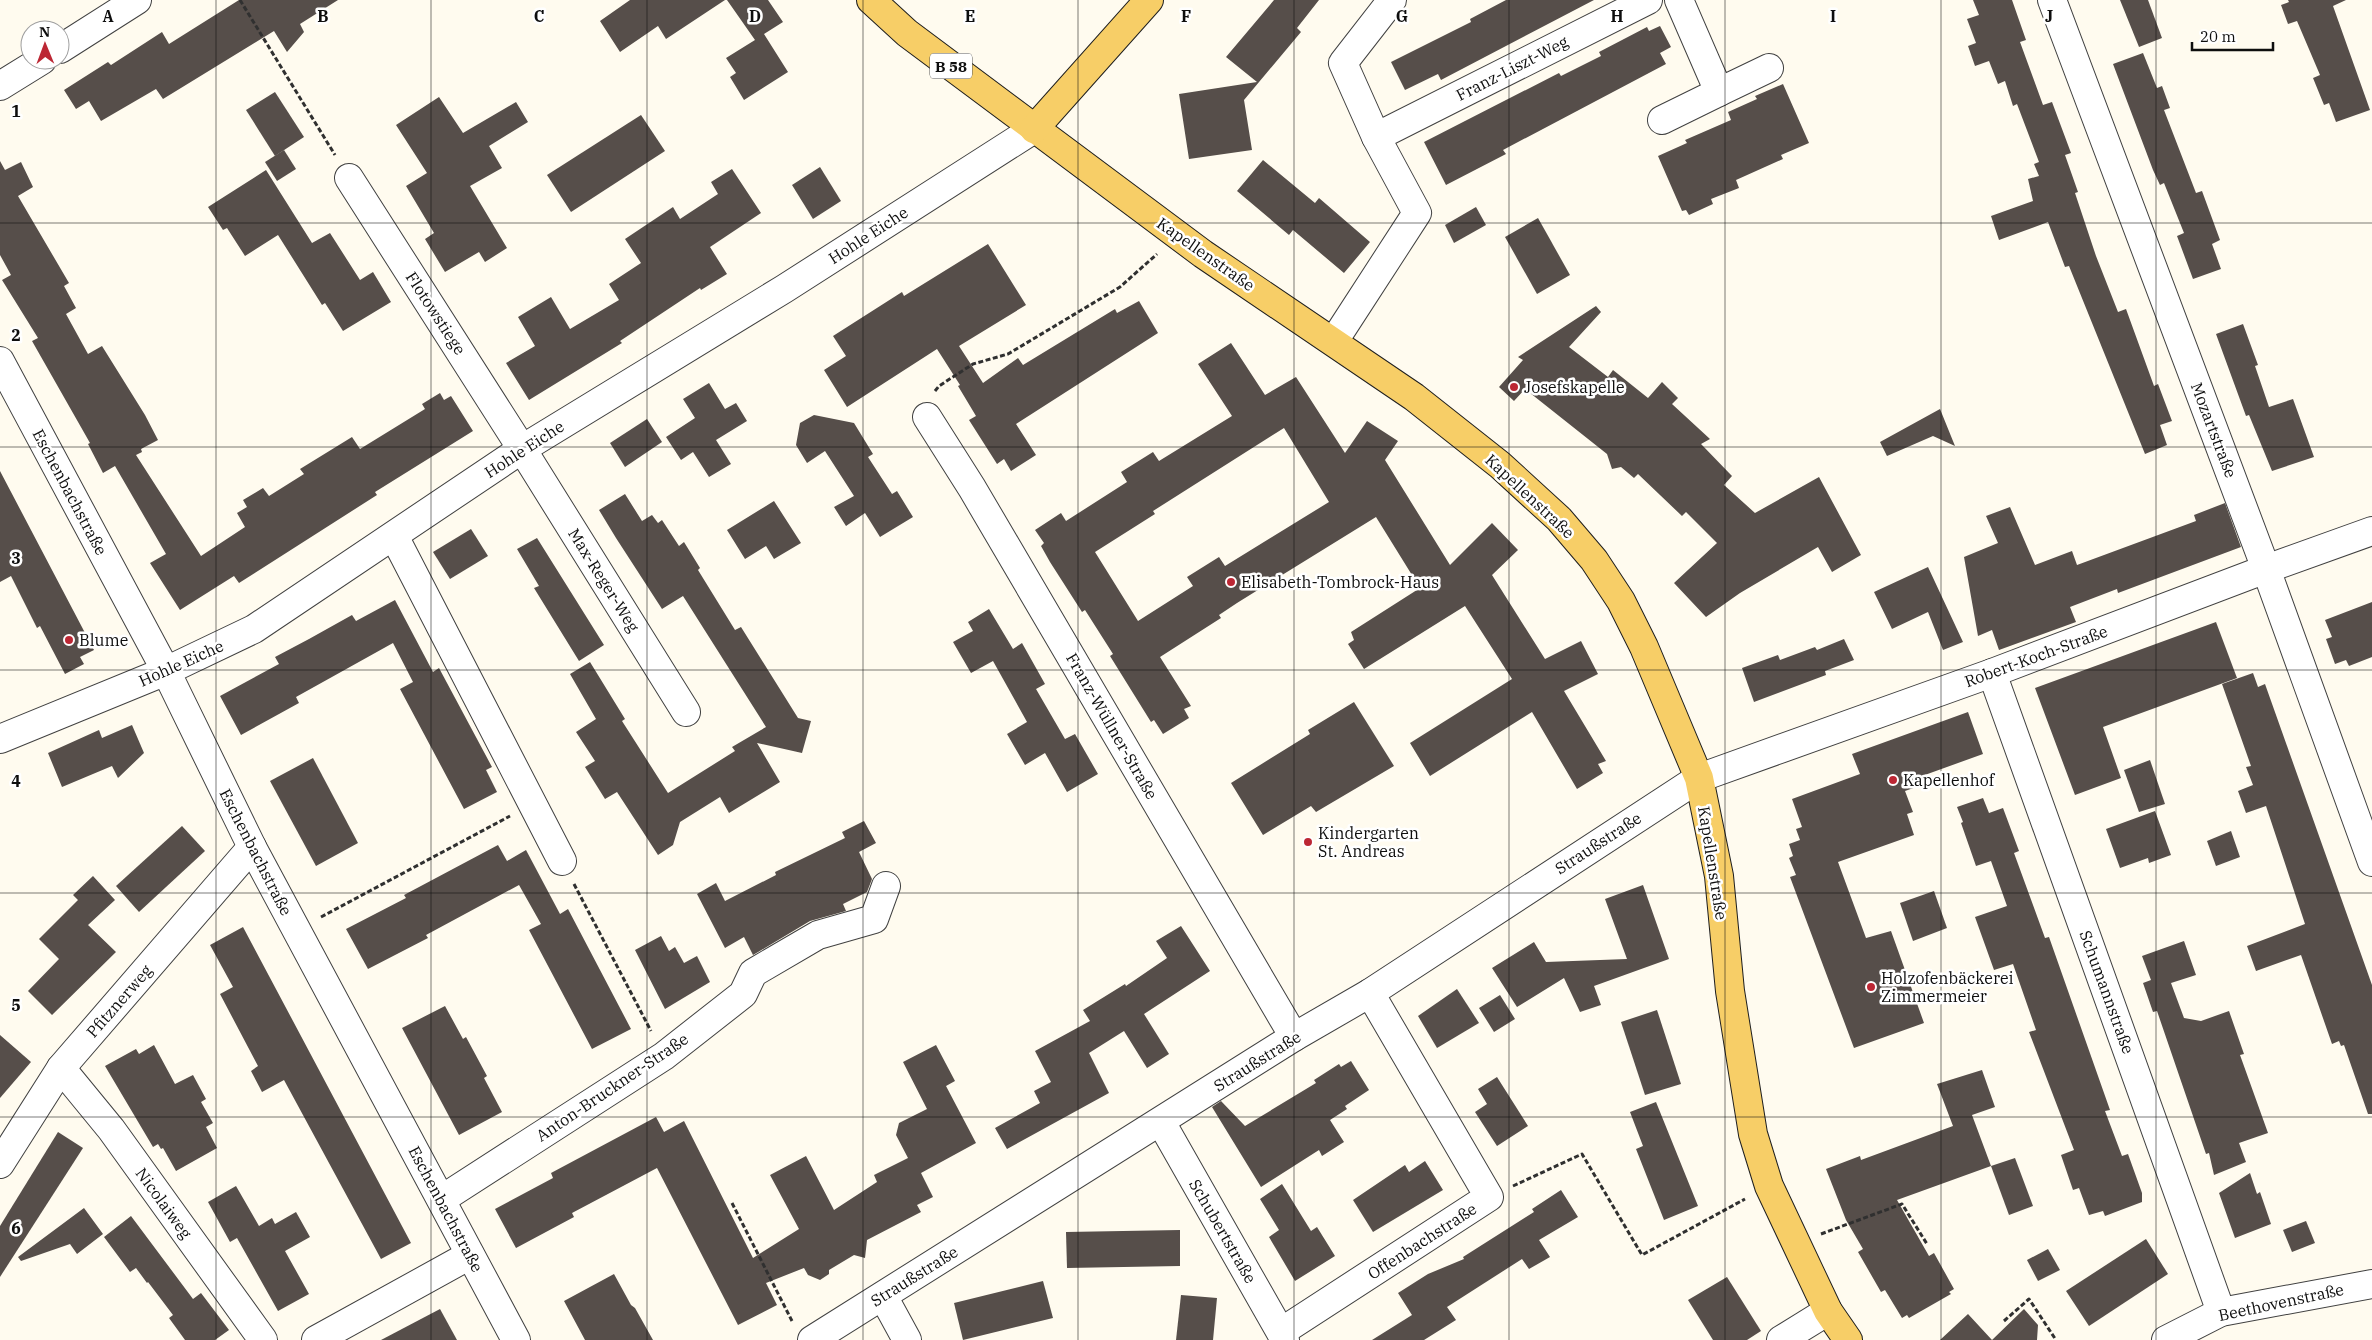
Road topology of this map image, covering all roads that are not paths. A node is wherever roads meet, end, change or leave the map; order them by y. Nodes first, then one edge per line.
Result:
1 (137, 0) edge
2 (870, 0) edge
3 (1149, 0) edge
4 (1392, 0) edge
5 (1648, 0) edge
6 (1679, 0) edge
7 (2052, 0) edge
8 (70, 43) edge
9 (1769, 68) dead end
10 (26, 70) edge
11 (0, 86) edge
12 (1719, 92) junction
13 (1662, 120) dead end
14 (1034, 129) junction
15 (1376, 137) junction
16 (349, 178) road end
17 (1334, 341) junction
18 (0, 361) edge
19 (927, 418) road end
20 (522, 448) junction
21 (2372, 531) edge
22 (394, 536) junction
23 (2266, 569) junction
24 (166, 671) junction
25 (1992, 673) junction
26 (686, 712) dead end
27 (0, 739) edge
28 (1699, 778) junction
29 (252, 847) junction
30 (562, 861) road end
31 (2372, 862) edge
32 (886, 886) dead end
33 (1370, 993) junction
34 (1294, 1036) junction
35 (61, 1068) junction
36 (1160, 1122) junction
37 (0, 1164) edge
38 (442, 1199) junction
39 (470, 1255) junction
40 (2372, 1284) edge
41 (883, 1296) junction
42 (1828, 1311) junction
43 (2221, 1312) junction
44 (803, 1331) edge
45 (1283, 1336) edge
46 (263, 1340) edge
47 (316, 1340) edge
48 (516, 1340) edge
49 (906, 1340) edge
50 (1781, 1340) edge
51 (1848, 1340) edge
52 (2166, 1340) edge

1 - 8 street
2 - 14 main road, Kapellenstraße / B 58
3 - 14 main road
4 - 15 street
5 - 15 street, Franz-Liszt-Weg
6 - 12 street
7 - 23 street, Mozartstraße
9 - 12 street
10 - 11 street
12 - 13 street
14 - 17 main road, Kapellenstraße
14 - 20 street, Hohle Eiche
15 - 17 street
16 - 20 street, Flotowstiege
17 - 28 main road, Kapellenstraße
18 - 24 street, Eschenbachstraße
19 - 34 street, Franz-Wüllner-Straße
20 - 22 street, Hohle Eiche
20 - 26 street, Max-Reger-Weg
21 - 23 street, Robert-Koch-Straße
22 - 24 street, Hohle Eiche
22 - 30 street
23 - 25 street, Robert-Koch-Straße
23 - 31 street, Mozartstraße
24 - 27 street, Hohle Eiche
24 - 29 street, Eschenbachstraße
25 - 28 street, Robert-Koch-Straße
25 - 43 street, Schumannstraße
28 - 33 street, Straußstraße
28 - 42 main road, Kapellenstraße
29 - 35 street, Pfitznerweg
29 - 38 street, Eschenbachstraße
32 - 38 street, Anton-Bruckner-Straße
33 - 34 street, Straußstraße
33 - 45 street, Offenbachstraße
34 - 36 street, Straußstraße
35 - 37 street, Pfitznerweg
35 - 46 street, Nicolaiweg
36 - 41 street, Straußstraße
36 - 45 street, Schubertstraße
38 - 39 street, Eschenbachstraße
39 - 47 street
39 - 48 street, Eschenbachstraße
40 - 43 street, Beethovenstraße
41 - 44 street, Straußstraße
41 - 49 street
42 - 50 street
42 - 51 main road, Kapellenstraße
43 - 52 street, Beethovenstraße

